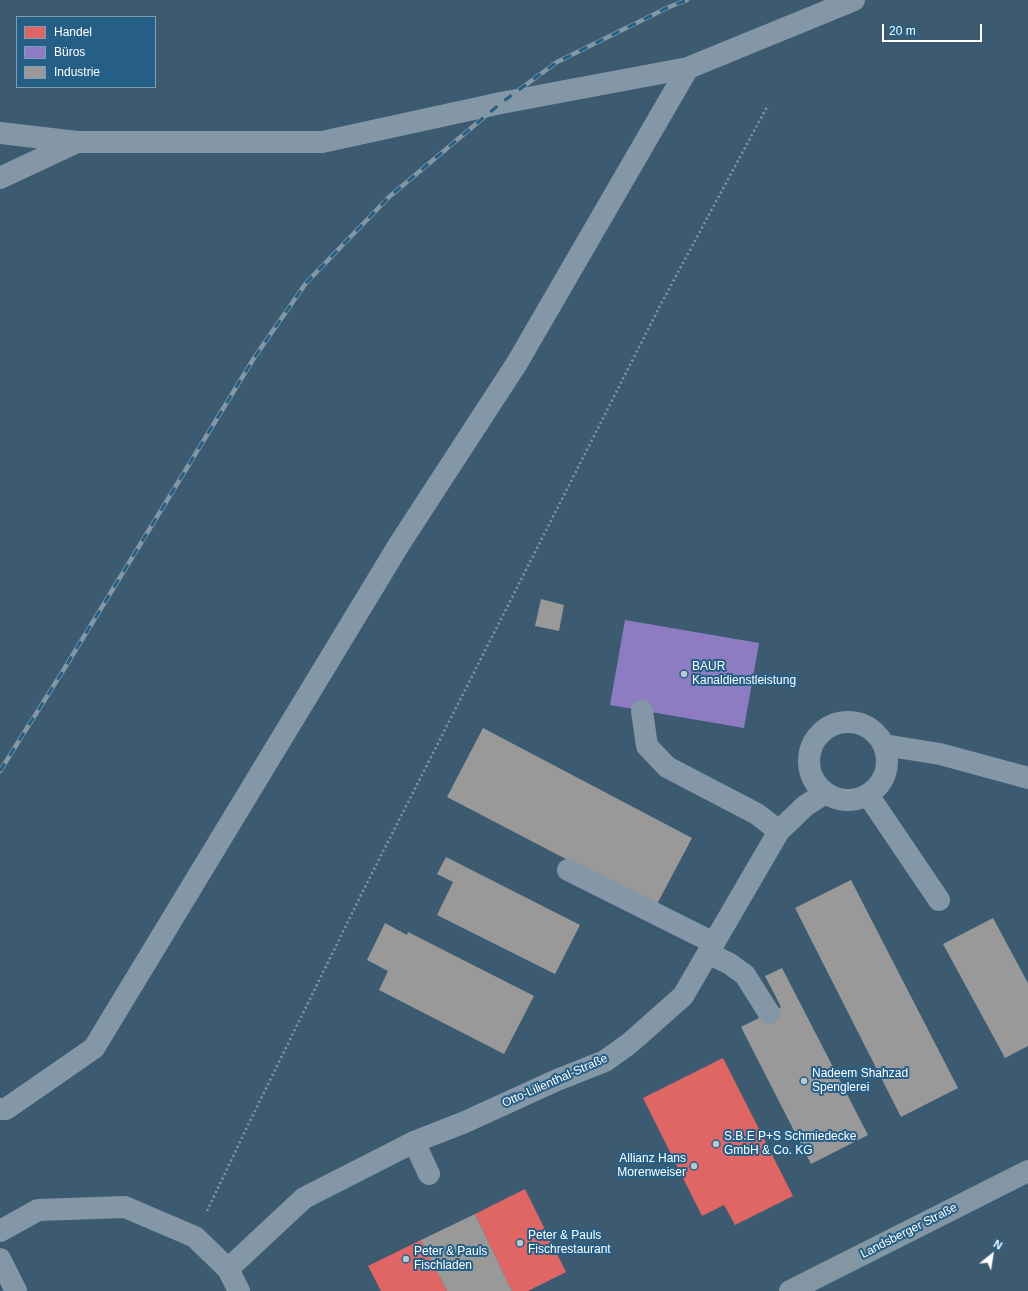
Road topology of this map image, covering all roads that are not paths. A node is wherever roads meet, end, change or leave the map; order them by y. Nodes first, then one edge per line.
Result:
1 (854, 0) edge
2 (688, 68) junction
3 (0, 133) edge
4 (77, 142) junction
5 (0, 178) edge
6 (642, 711) dead end
7 (884, 745) junction
8 (1028, 778) edge
9 (824, 793) junction
10 (868, 795) junction
11 (779, 831) junction
12 (568, 870) dead end
13 (939, 900) dead end
14 (711, 948) junction
15 (769, 1013) dead end
16 (0, 1109) edge
17 (414, 1142) junction
18 (1028, 1171) edge
19 (429, 1174) dead end
20 (0, 1231) edge
21 (0, 1259) edge
22 (228, 1269) junction
23 (16, 1291) edge
24 (239, 1291) edge
25 (790, 1291) edge

1 - 2 street
2 - 4 street
2 - 16 street
3 - 4 street
4 - 5 street
6 - 11 street
7 - 8 street
7 - 9 street
7 - 10 street
9 - 10 street
9 - 11 street, Otto-Lilienthal-Straße
10 - 13 street
11 - 14 street, Otto-Lilienthal-Straße
12 - 14 street
14 - 15 street
14 - 17 street, Otto-Lilienthal-Straße
17 - 19 street
17 - 22 street, Otto-Lilienthal-Straße
18 - 25 main road, Landsberger Straße
20 - 22 street
21 - 23 street
22 - 24 street

